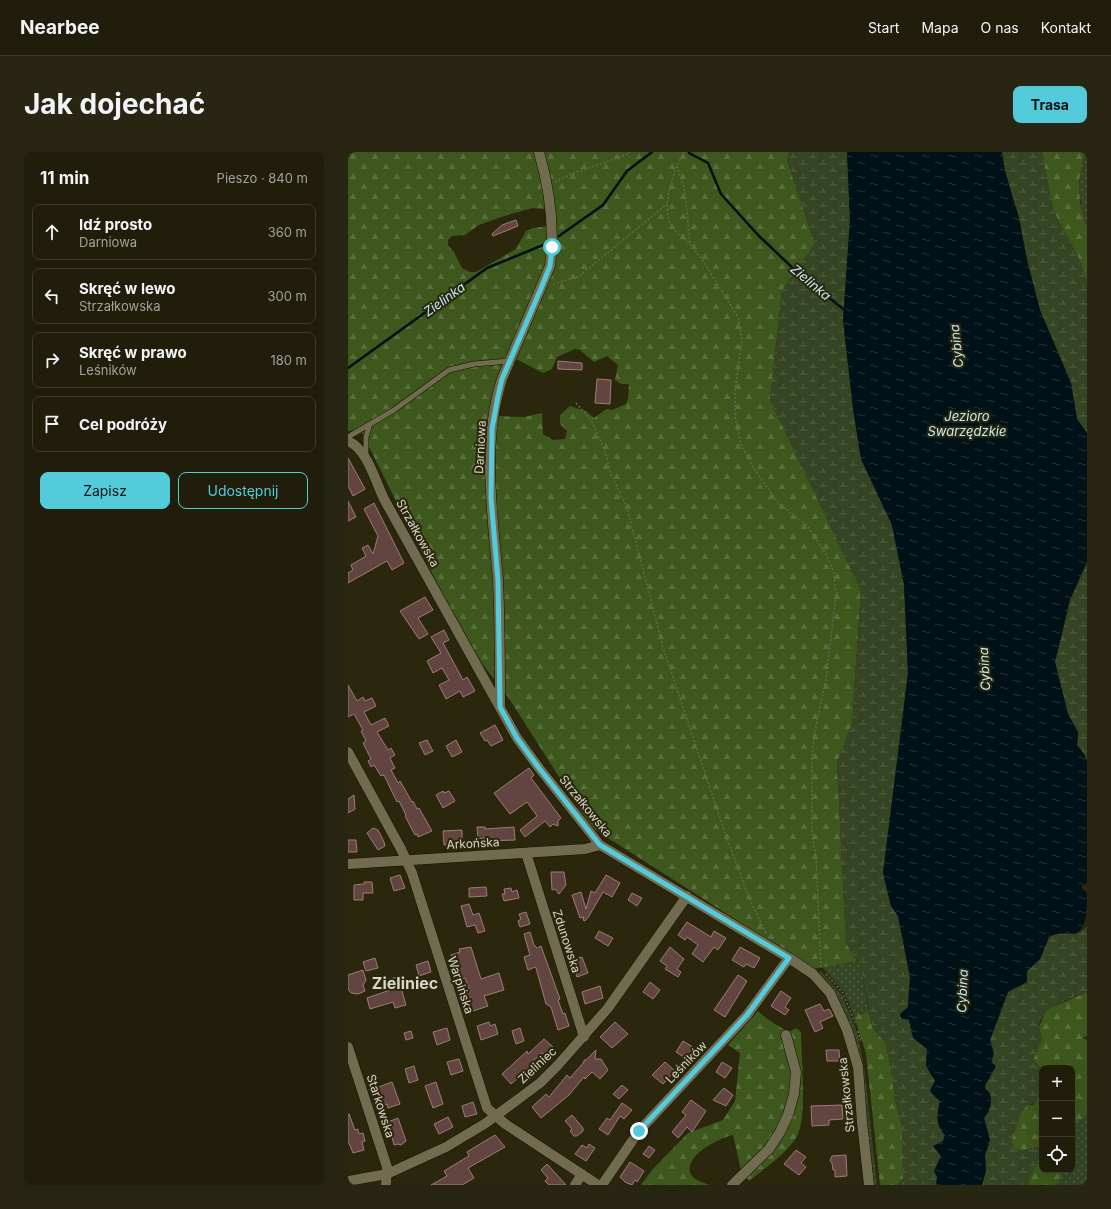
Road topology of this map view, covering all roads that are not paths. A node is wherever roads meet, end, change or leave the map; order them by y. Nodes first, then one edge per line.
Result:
1 (539, 152) edge
2 (510, 361) junction
3 (371, 424) junction
4 (348, 438) edge
5 (348, 442) edge
6 (367, 462) junction
7 (500, 707) junction
8 (348, 752) edge
9 (600, 845) junction
10 (526, 853) junction
11 (406, 860) junction
12 (348, 864) edge
13 (687, 896) junction
14 (789, 958) junction
15 (786, 1035) dead end
16 (584, 1037) junction
17 (348, 1047) edge
18 (495, 1116) junction
19 (387, 1174) junction
20 (582, 1174) junction
21 (348, 1181) edge
22 (386, 1185) edge
23 (575, 1185) edge
24 (598, 1185) edge
25 (602, 1185) edge
26 (732, 1185) edge
27 (869, 1185) edge

1 - 2 street, Darniowa
2 - 3 lane
2 - 7 street, Darniowa
3 - 4 lane
3 - 6 lane
5 - 6 street, Strzałkowska
6 - 7 street, Strzałkowska
7 - 9 street, Strzałkowska
8 - 11 street, Warpińska
9 - 10 street, Arkońska
9 - 13 street, Strzałkowska
10 - 11 street, Arkońska
10 - 16 street, Zdunowska
11 - 12 street, Arkońska
11 - 18 street, Warpińska
13 - 14 street, Strzałkowska
13 - 16 street, Zieliniec
14 - 25 street, Leśników
14 - 27 street, Strzałkowska
15 - 26 street
16 - 18 street, Zieliniec
17 - 19 street, Starkowska
18 - 19 street, Zieliniec
18 - 20 street, Warpińska
19 - 21 street, Zieliniec
19 - 22 street, Starkowska
20 - 23 street
20 - 24 street, Warpińska

